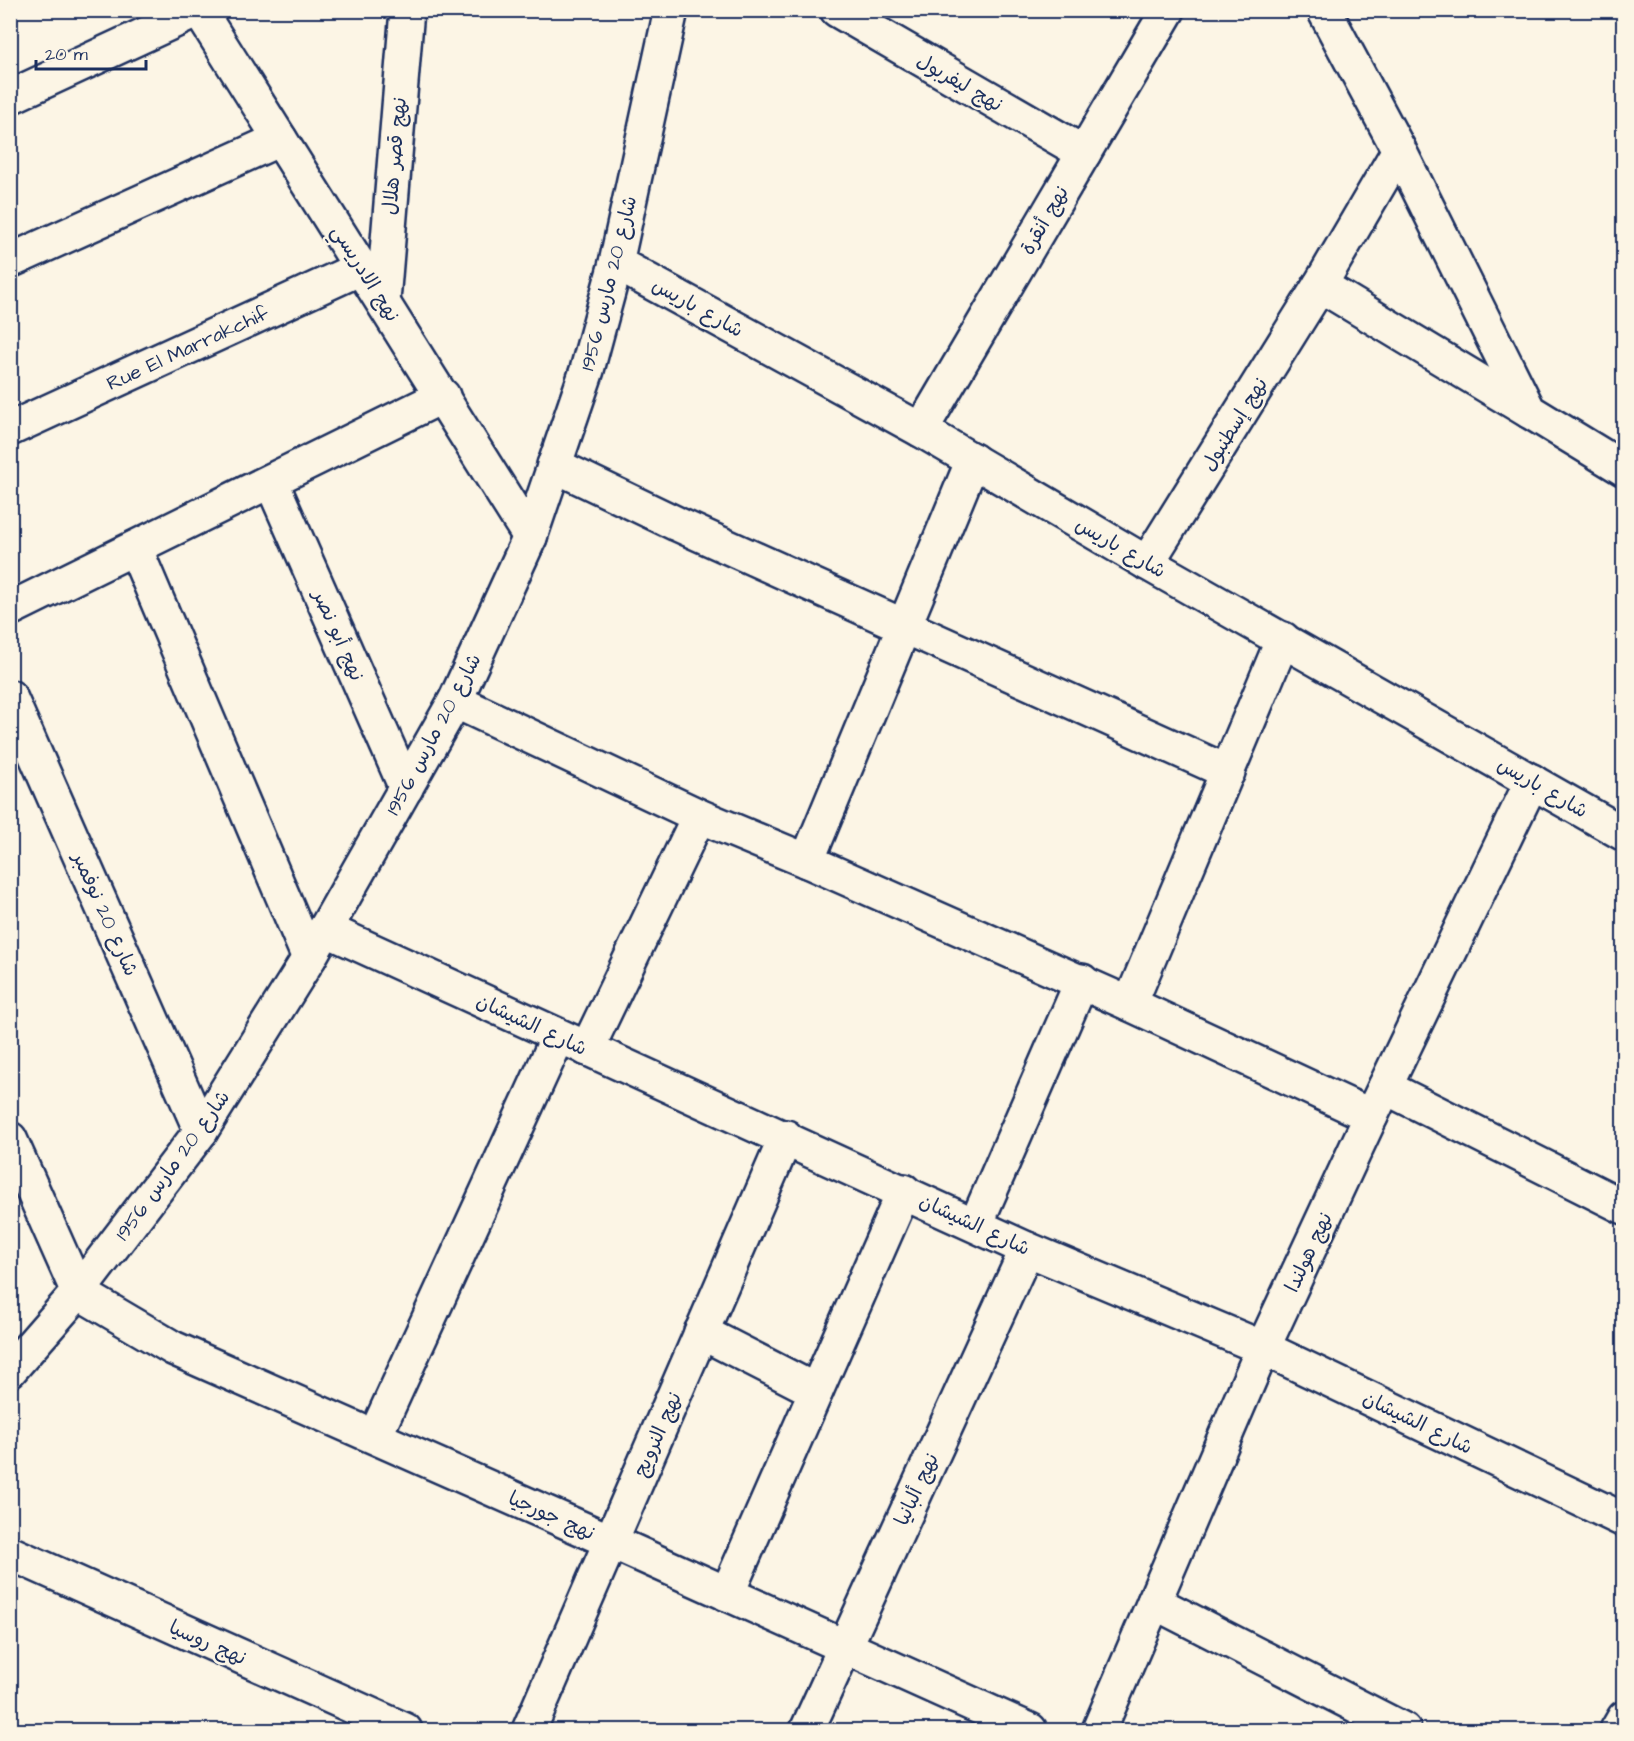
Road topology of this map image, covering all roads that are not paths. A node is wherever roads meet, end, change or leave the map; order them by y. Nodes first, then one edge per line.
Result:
1 (198, 10) edge
2 (407, 10) edge
3 (671, 10) edge
4 (837, 10) edge
5 (1168, 10) edge
6 (1324, 10) edge
7 (10, 97) edge
8 (280, 139) junction
9 (1399, 150) junction
10 (1084, 153) junction
11 (10, 261) edge
12 (616, 263) junction
13 (363, 267) junction
14 (1320, 285) junction
15 (383, 301) junction
16 (443, 396) junction
17 (1528, 411) junction
18 (10, 429) edge
19 (921, 430) junction
20 (973, 460) junction
21 (554, 465) junction
22 (1623, 469) edge
23 (271, 481) junction
24 (530, 537) junction
25 (135, 548) junction
26 (1147, 563) junction
27 (10, 609) edge
28 (904, 627) junction
29 (1283, 639) junction
30 (10, 697) edge
31 (455, 701) junction
32 (1227, 772) junction
33 (1532, 781) junction
34 (406, 788) junction
35 (699, 816) junction
36 (1623, 834) edge
37 (807, 861) junction
38 (325, 929) junction
39 (309, 958) junction
40 (1082, 981) junction
41 (1130, 1004) junction
42 (572, 1043) junction
43 (1385, 1087) junction
44 (1371, 1116) junction
45 (201, 1131) junction
46 (786, 1137) junction
47 (10, 1139) edge
48 (904, 1191) junction
49 (1623, 1207) edge
50 (976, 1224) junction
51 (1027, 1249) junction
52 (78, 1292) junction
53 (701, 1332) junction
54 (1263, 1348) junction
55 (10, 1370) edge
56 (816, 1391) junction
57 (375, 1436) junction
58 (1623, 1520) edge
59 (610, 1540) junction
60 (11, 1554) edge
61 (727, 1594) junction
62 (1154, 1602) junction
63 (843, 1647) junction
64 (1623, 1718) edge
65 (405, 1731) edge
66 (529, 1731) edge
67 (807, 1731) edge
68 (1030, 1731) edge
69 (1099, 1731) edge
70 (1404, 1731) edge
71 (1617, 1731) edge

1 - 7 street
1 - 8 street, نهج الادريسي
2 - 15 street, نهج قصر هلال
3 - 12 street, شارع 20 مارس 1956
4 - 10 street, نهج ليفربول
5 - 10 street, نهج أنقرة
6 - 9 street
8 - 11 street
8 - 13 street, نهج الادريسي
9 - 14 street, نهج إسطنبول
9 - 17 street
10 - 19 street, نهج أنقرة
12 - 19 street, شارع باريس
12 - 21 street, شارع 20 مارس 1956
13 - 15 street, نهج الادريسي
13 - 18 street, Rue El Marrakchif
14 - 17 street
14 - 26 street, نهج إسطنبول
15 - 16 street, نهج الادريسي
16 - 23 street
16 - 24 street, نهج الادريسي
17 - 22 street
19 - 20 street, شارع باريس
20 - 26 street, شارع باريس
20 - 28 street
21 - 24 street, شارع 20 مارس 1956
21 - 28 street
23 - 25 street
23 - 34 street, نهج أبو نصر
24 - 31 street, شارع 20 مارس 1956
25 - 27 street
25 - 39 street
26 - 29 street, شارع باريس
28 - 32 street
28 - 37 street
29 - 32 street
29 - 33 street, شارع باريس
30 - 45 street, شارع 20 نوفمبر
31 - 34 street, شارع 20 مارس 1956
31 - 35 street
32 - 41 street
33 - 36 street, شارع باريس
33 - 43 street, نهج هولندا
34 - 38 street, شارع 20 مارس 1956
35 - 37 street
35 - 42 street
37 - 40 street
38 - 39 street, شارع 20 مارس 1956
38 - 42 street, شارع الشيشان
39 - 45 street, شارع 20 مارس 1956
40 - 41 street
40 - 50 street
41 - 44 street
42 - 46 street, شارع الشيشان
42 - 57 street
43 - 44 street, نهج هولندا
43 - 49 street
44 - 54 street, نهج هولندا
45 - 52 street, شارع 20 مارس 1956
46 - 48 street, شارع الشيشان
46 - 53 street, نهج النرويج
47 - 52 street
48 - 50 street, شارع الشيشان
48 - 56 street
50 - 51 street, شارع الشيشان
51 - 54 street, شارع الشيشان
51 - 63 street, نهج ألبانيا
52 - 55 street, شارع 20 مارس 1956
52 - 57 street, نهج جورجيا
53 - 56 street
53 - 59 street, نهج النرويج
54 - 58 street, شارع الشيشان
54 - 62 street, نهج هولندا
56 - 61 street
57 - 59 street, نهج جورجيا
59 - 61 street, نهج جورجيا
59 - 66 street, نهج النرويج
60 - 65 street, نهج روسيا
61 - 63 street, نهج جورجيا
62 - 69 street, نهج هولندا
62 - 70 street
63 - 67 street, نهج ألبانيا
63 - 68 street, نهج جورجيا
64 - 71 street

